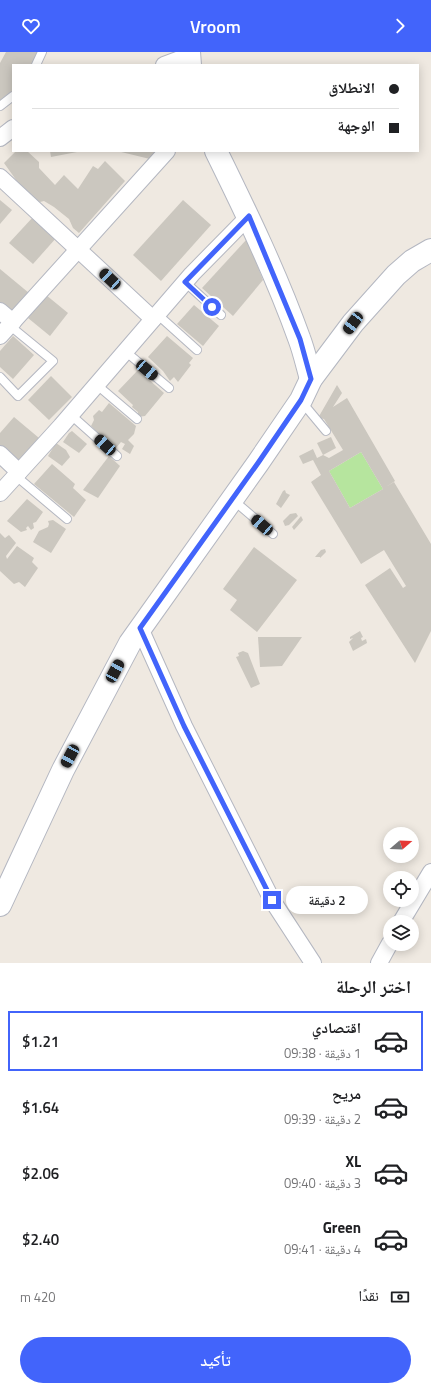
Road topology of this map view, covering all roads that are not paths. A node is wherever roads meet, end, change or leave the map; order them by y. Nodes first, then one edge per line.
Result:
1 (42, 52) edge
2 (189, 58) edge
3 (36, 64) edge
4 (168, 64) edge
5 (12, 97) edge
6 (0, 106) edge
7 (12, 129) edge
8 (0, 138) edge
9 (166, 152) edge
10 (217, 152) edge
11 (0, 177) edge
12 (249, 216) junction
13 (78, 249) junction
14 (431, 250) edge
15 (185, 282) junction
16 (0, 311) edge
17 (221, 315) dead end
18 (155, 316) junction
19 (7, 328) edge
20 (196, 350) dead end
21 (125, 351) junction
22 (0, 377) edge
23 (311, 379) junction
24 (97, 384) junction
25 (169, 388) dead end
26 (301, 400) junction
27 (71, 415) junction
28 (137, 419) dead end
29 (326, 431) dead end
30 (0, 454) edge
31 (116, 456) dead end
32 (18, 474) junction
33 (0, 493) edge
34 (232, 499) junction
35 (66, 519) dead end
36 (273, 534) dead end
37 (140, 628) junction
38 (431, 872) edge
39 (0, 905) edge
40 (405, 915) edge
41 (386, 951) edge
42 (314, 963) edge
43 (379, 963) edge

1 - 3 lane
2 - 4 street
5 - 6 lane
7 - 8 street
9 - 13 street
10 - 12 street
11 - 13 street
12 - 15 street
12 - 23 street
13 - 18 street
13 - 19 street
14 - 23 street
15 - 17 lane
15 - 18 street
16 - 19 street
18 - 20 lane
18 - 21 street
19 - 22 lane
21 - 24 street
21 - 25 lane
23 - 26 street
24 - 27 street
24 - 28 lane
26 - 29 lane
26 - 34 street
27 - 31 lane
27 - 32 street
30 - 32 street
32 - 33 street
32 - 35 lane
34 - 36 lane
34 - 37 street
37 - 39 street
37 - 42 street
38 - 40 street
41 - 43 street

